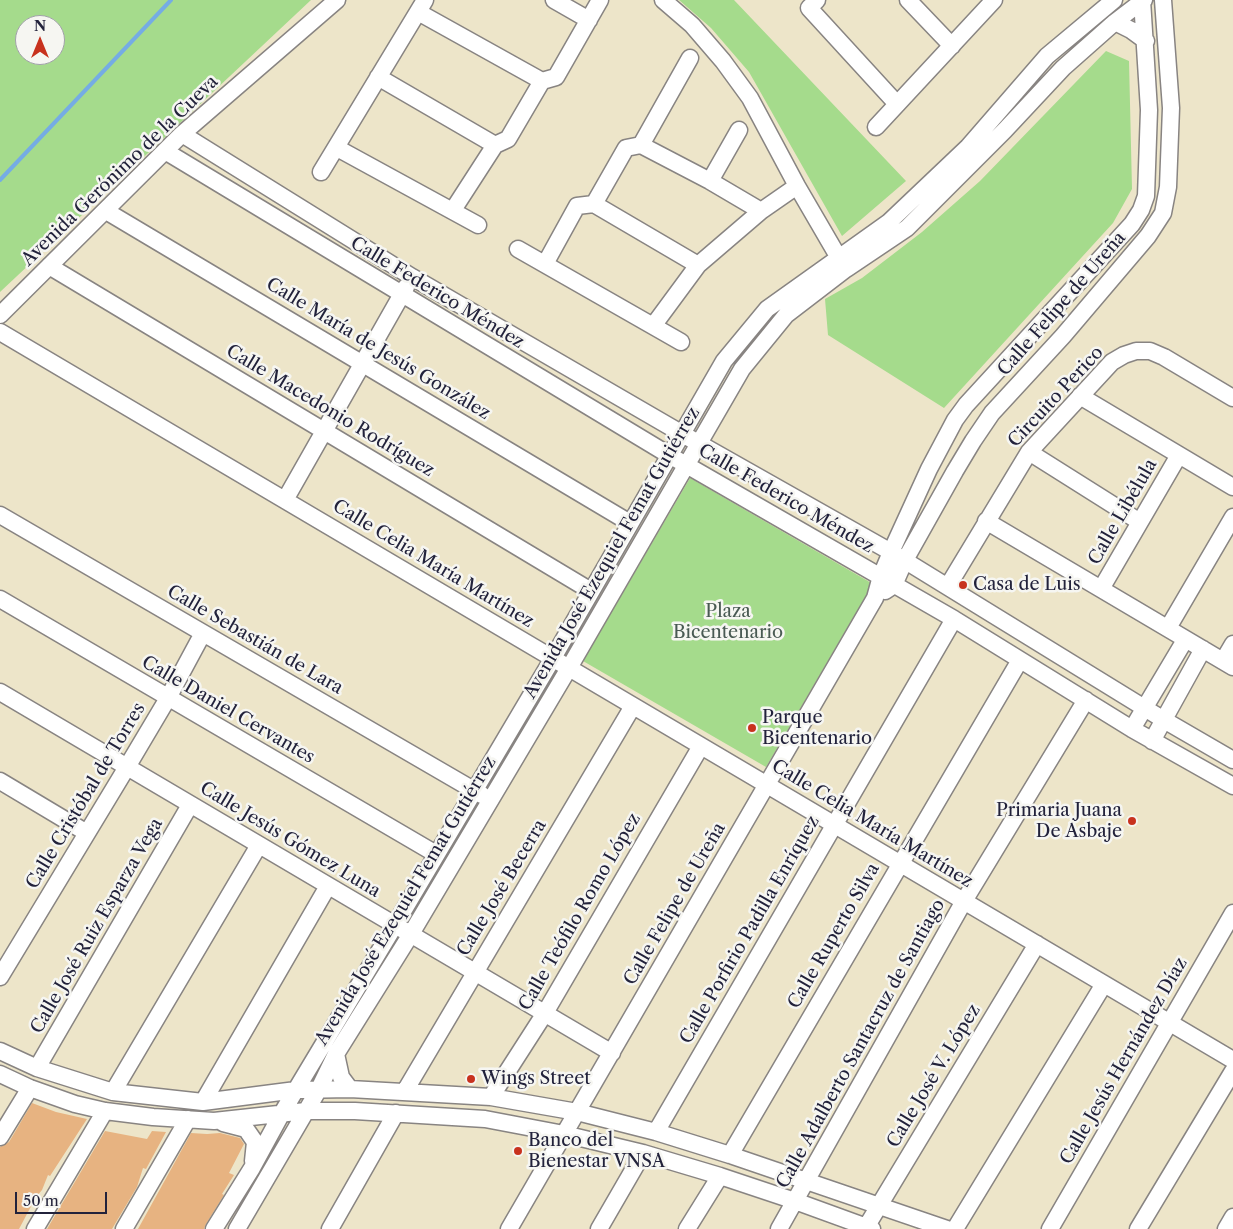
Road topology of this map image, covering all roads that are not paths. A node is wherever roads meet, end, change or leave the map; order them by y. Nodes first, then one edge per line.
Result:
1 (337, 0) edge
2 (554, 0) edge
3 (600, 0) edge
4 (664, 0) edge
5 (818, 0) edge
6 (908, 0) edge
7 (994, 0) edge
8 (1114, 0) edge
9 (1143, 0) edge
10 (1164, 0) edge
11 (421, 6) edge
12 (589, 20) junction
13 (1115, 22) junction
14 (1146, 41) junction
15 (952, 46) junction
16 (690, 58) dead end
17 (378, 77) junction
18 (542, 81) junction
19 (897, 104) junction
20 (876, 127) dead end
21 (739, 130) dead end
22 (182, 134) junction
23 (494, 145) junction
24 (641, 145) junction
25 (337, 148) junction
26 (165, 152) junction
27 (322, 172) dead end
28 (710, 181) junction
29 (797, 186) junction
30 (594, 204) junction
31 (453, 210) junction
32 (106, 211) junction
33 (761, 211) junction
34 (478, 225) dead end
35 (518, 249) dead end
36 (842, 263) junction
37 (545, 264) junction
38 (698, 265) junction
39 (49, 266) junction
40 (412, 276) junction
41 (401, 295) junction
42 (0, 315) edge
43 (653, 326) junction
44 (0, 332) edge
45 (681, 342) dead end
46 (362, 363) junction
47 (1080, 396) junction
48 (1233, 398) edge
49 (324, 431) junction
50 (682, 433) junction
51 (698, 443) junction
52 (1029, 452) junction
53 (669, 455) junction
54 (1179, 455) junction
55 (687, 465) junction
56 (1233, 487) edge
57 (284, 500) junction
58 (0, 515) edge
59 (1233, 517) edge
60 (986, 521) junction
61 (630, 522) junction
62 (1140, 522) junction
63 (898, 556) junction
64 (887, 580) junction
65 (948, 586) junction
66 (1101, 589) junction
67 (591, 591) junction
68 (0, 599) edge
69 (954, 619) junction
70 (1168, 628) junction
71 (203, 633) junction
72 (1185, 640) junction
73 (1233, 644) edge
74 (1203, 649) junction
75 (553, 658) junction
76 (1020, 660) junction
77 (1228, 664) edge
78 (569, 668) junction
79 (0, 692) edge
80 (168, 698) junction
81 (1086, 700) junction
82 (633, 706) junction
83 (1145, 707) junction
84 (1164, 720) junction
85 (1132, 729) junction
86 (1152, 741) junction
87 (700, 746) junction
88 (1233, 760) edge
89 (127, 767) junction
90 (0, 781) edge
91 (768, 785) junction
92 (1233, 786) edge
93 (474, 790) junction
94 (491, 800) junction
95 (190, 805) junction
96 (834, 824) junction
97 (87, 833) junction
98 (259, 845) junction
99 (436, 854) junction
100 (900, 863) junction
101 (328, 886) junction
102 (964, 901) junction
103 (1233, 913) edge
104 (395, 925) junction
105 (411, 934) junction
106 (1037, 944) junction
107 (475, 972) junction
108 (0, 978) edge
109 (1104, 984) junction
110 (545, 1013) junction
111 (1170, 1022) junction
112 (0, 1051) edge
113 (612, 1053) junction
114 (336, 1054) junction
115 (1233, 1060) edge
116 (38, 1068) junction
117 (1233, 1071) edge
118 (0, 1074) edge
119 (30, 1088) junction
120 (319, 1089) junction
121 (350, 1089) junction
122 (296, 1090) junction
123 (405, 1091) junction
124 (113, 1092) junction
125 (491, 1097) junction
126 (203, 1102) junction
127 (105, 1111) junction
128 (306, 1112) junction
129 (577, 1112) junction
130 (282, 1113) junction
131 (396, 1113) junction
132 (188, 1120) junction
133 (214, 1121) junction
134 (656, 1132) junction
135 (564, 1134) junction
136 (0, 1137) edge
137 (643, 1154) junction
138 (730, 1155) junction
139 (252, 1168) junction
140 (720, 1176) junction
141 (805, 1180) junction
142 (795, 1201) junction
143 (879, 1206) junction
144 (223, 1214) junction
145 (1233, 1217) edge
146 (242, 1227) edge
147 (868, 1228) edge
148 (35, 1229) edge
149 (124, 1229) edge
150 (214, 1229) edge
151 (330, 1229) edge
152 (509, 1229) edge
153 (599, 1229) edge
154 (687, 1229) edge
155 (779, 1229) edge
156 (947, 1229) edge
157 (955, 1229) edge
158 (1050, 1229) edge
159 (1138, 1229) edge
160 (1226, 1229) edge

1 - 22 street, Avenida Gerónimo de la Cueva
2 - 12 street
3 - 12 street
4 - 29 street
5 - 19 street
6 - 15 street
7 - 15 street
8 - 36 street, Avenida José Ezequiel Femat Gutiérrez
9 - 13 street, Avenida José Ezequiel Femat Gutiérrez
9 - 14 street, Calle Felipe de Ureña
10 - 63 street, Calle Felipe de Ureña
11 - 17 street
11 - 18 street
12 - 18 street
13 - 14 street
13 - 36 street, Avenida José Ezequiel Femat Gutiérrez
14 - 63 street, Calle Felipe de Ureña
15 - 19 street
16 - 24 street
17 - 23 street
17 - 25 street
18 - 23 street
19 - 20 street
21 - 28 street
22 - 26 street, Avenida Gerónimo de la Cueva
22 - 40 street, Calle Federico Méndez
23 - 31 street
24 - 28 street
24 - 30 street
25 - 27 street
25 - 31 street
26 - 32 street, Avenida Gerónimo de la Cueva
26 - 41 street, Calle Federico Méndez
28 - 33 street
29 - 33 street
29 - 36 street
30 - 37 street
30 - 38 street
31 - 34 street
32 - 39 street, Avenida Gerónimo de la Cueva
32 - 46 street, Calle María de Jesús González
33 - 38 street
35 - 37 street
36 - 50 street, Avenida José Ezequiel Femat Gutiérrez
36 - 51 street, Avenida José Ezequiel Femat Gutiérrez
37 - 43 street
38 - 43 street
39 - 42 street, Avenida Gerónimo de la Cueva
39 - 49 street, Calle Macedonio Rodríguez
40 - 41 street
40 - 50 street, Calle Federico Méndez
41 - 46 street
41 - 53 street, Calle Federico Méndez
43 - 45 street
44 - 57 street, Calle Celia María Martínez
46 - 49 street
46 - 61 street, Calle María de Jesús González
47 - 48 street, Circuito Perico
47 - 52 street, Circuito Perico
47 - 54 street
49 - 57 street
49 - 67 street, Calle Macedonio Rodríguez
50 - 51 street, Calle Federico Méndez
50 - 53 street, Avenida José Ezequiel Femat Gutiérrez
51 - 55 street, Avenida José Ezequiel Femat Gutiérrez
51 - 63 street, Calle Federico Méndez
52 - 60 street, Circuito Perico
52 - 62 street
53 - 55 street, Calle Federico Méndez
53 - 61 street, Avenida José Ezequiel Femat Gutiérrez
54 - 56 street
54 - 62 street, Calle Libélula
55 - 64 street, Calle Federico Méndez
55 - 78 street, Avenida José Ezequiel Femat Gutiérrez
57 - 75 street, Calle Celia María Martínez
58 - 71 street, Calle Sebastián de Lara
59 - 70 street
60 - 65 street, Circuito Perico
60 - 66 street
61 - 67 street, Avenida José Ezequiel Femat Gutiérrez
62 - 66 street, Calle Libélula
63 - 64 street, Calle Felipe de Ureña
63 - 65 street, Calle Federico Méndez
64 - 69 street, Calle Federico Méndez
64 - 91 street, Calle Felipe de Ureña
65 - 83 street, Calle Federico Méndez
66 - 70 street
67 - 75 street, Avenida José Ezequiel Femat Gutiérrez
68 - 80 street, Calle Daniel Cervantes
69 - 76 street, Calle Federico Méndez
69 - 96 street, Calle Porfirio Padilla Enríquez
70 - 72 street
71 - 80 street, Calle Cristóbal de Torres
71 - 93 street, Calle Sebastián de Lara
72 - 74 street
72 - 83 street
73 - 77 street
74 - 77 street
74 - 84 street
75 - 78 street, Calle Celia María Martínez
75 - 93 street, Avenida José Ezequiel Femat Gutiérrez
76 - 81 street, Calle Federico Méndez
76 - 100 street, Calle Ruperto Silva
78 - 82 street, Calle Celia María Martínez
78 - 94 street, Avenida José Ezequiel Femat Gutiérrez
79 - 89 street, Calle Jesús Gómez Luna
80 - 89 street, Calle Cristóbal de Torres
80 - 99 street, Calle Daniel Cervantes
81 - 85 street, Calle Federico Méndez
81 - 102 street, Calle Adalberto Santacruz de Santiago
82 - 87 street, Calle Celia María Martínez
82 - 107 street, Calle José Becerra
83 - 84 street, Calle Federico Méndez
83 - 85 street
84 - 86 street
84 - 88 street, Calle Federico Méndez
85 - 86 street, Calle Federico Méndez
86 - 92 street, Calle Federico Méndez
87 - 91 street, Calle Celia María Martínez
87 - 110 street, Calle Teófilo Romo López
89 - 95 street, Calle Jesús Gómez Luna
89 - 97 street, Calle Cristóbal de Torres
90 - 97 street
91 - 96 street, Calle Celia María Martínez
91 - 113 street, Calle Felipe de Ureña
93 - 94 street, Calle Sebastián de Lara
93 - 99 street, Avenida José Ezequiel Femat Gutiérrez
94 - 105 street, Avenida José Ezequiel Femat Gutiérrez
95 - 98 street, Calle Jesús Gómez Luna
95 - 116 street, Calle José Ruiz Esparza Vega
96 - 100 street, Calle Celia María Martínez
96 - 134 street, Calle Porfirio Padilla Enríquez
97 - 108 street, Calle Cristóbal de Torres
98 - 101 street, Calle Jesús Gómez Luna
98 - 124 street
99 - 104 street, Avenida José Ezequiel Femat Gutiérrez
100 - 102 street, Calle Celia María Martínez
100 - 138 street, Calle Ruperto Silva
101 - 104 street, Calle Jesús Gómez Luna
101 - 126 street
102 - 106 street, Calle Celia María Martínez
102 - 141 street, Calle Adalberto Santacruz de Santiago
103 - 111 street, Calle Jesús Hernández Díaz
104 - 105 street, Calle Jesús Gómez Luna
104 - 122 street, Avenida José Ezequiel Femat Gutiérrez
105 - 107 street, Calle Jesús Gómez Luna
105 - 114 street, Avenida José Ezequiel Femat Gutiérrez
106 - 109 street, Calle Celia María Martínez
106 - 143 street, Calle José V. López
107 - 110 street, Calle Jesús Gómez Luna
107 - 123 street, Calle José Becerra
109 - 111 street, Calle Celia María Martínez
109 - 157 street
110 - 113 street, Calle Jesús Gómez Luna
110 - 125 street, Calle Teófilo Romo López
111 - 115 street, Calle Celia María Martínez
111 - 158 street, Calle Jesús Hernández Díaz
112 - 116 street
113 - 129 street, Calle Felipe de Ureña
114 - 120 street, Avenida José Ezequiel Femat Gutiérrez
114 - 121 street
116 - 124 street
117 - 159 street
118 - 119 street
119 - 127 street
119 - 136 street
120 - 121 street
120 - 122 street
120 - 128 street, Avenida José Ezequiel Femat Gutiérrez
121 - 123 street
122 - 126 street
122 - 130 street, Avenida José Ezequiel Femat Gutiérrez
123 - 125 street
124 - 126 street
125 - 129 street
127 - 132 street
127 - 148 street
128 - 130 street
128 - 131 street
128 - 146 street, Avenida José Ezequiel Femat Gutiérrez
129 - 134 street
129 - 135 street, Calle Felipe de Ureña
130 - 133 street
130 - 139 street, Avenida José Ezequiel Femat Gutiérrez
131 - 135 street
131 - 151 street
132 - 133 street
132 - 149 street
133 - 139 street
134 - 138 street
135 - 137 street
135 - 152 street, Calle Felipe de Ureña
137 - 140 street
137 - 153 street
138 - 141 street
139 - 144 street, Avenida José Ezequiel Femat Gutiérrez
140 - 142 street
140 - 154 street
141 - 142 street, Calle Adalberto Santacruz de Santiago
141 - 143 street
142 - 147 street
142 - 155 street, Calle Adalberto Santacruz de Santiago
143 - 147 street, Calle José V. López
143 - 156 street
144 - 146 street
144 - 150 street, Avenida José Ezequiel Femat Gutiérrez
145 - 160 street

